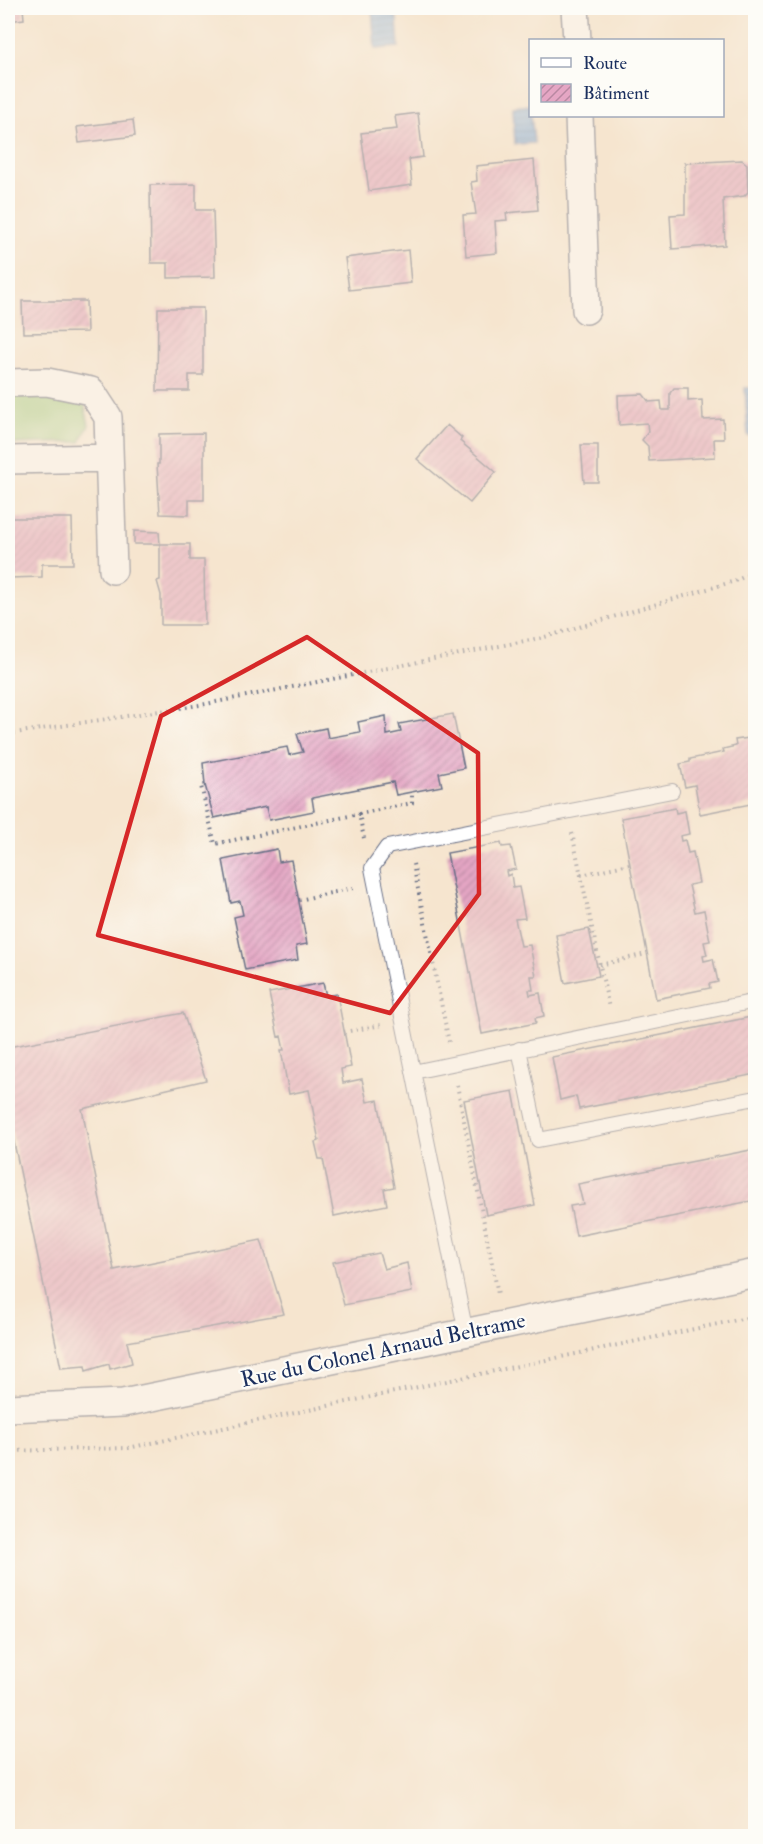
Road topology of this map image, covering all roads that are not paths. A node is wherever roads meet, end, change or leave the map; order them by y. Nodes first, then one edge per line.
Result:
1 (575, 8) edge
2 (577, 39) edge
3 (579, 117) edge
4 (586, 310) dead end
5 (8, 383) edge
6 (109, 458) junction
7 (8, 460) edge
8 (113, 570) dead end
9 (672, 791) dead end
10 (756, 1001) edge
11 (519, 1049) junction
12 (413, 1072) junction
13 (756, 1098) edge
14 (756, 1273) edge
15 (466, 1333) junction
16 (8, 1408) edge

1 - 2 street
3 - 4 street
5 - 6 street
6 - 7 street
6 - 8 street
9 - 12 lane
10 - 11 lane
11 - 12 lane
11 - 13 lane
12 - 15 lane
14 - 15 street, Rue du Colonel Arnaud Beltrame
15 - 16 street, Rue du Colonel Arnaud Beltrame

